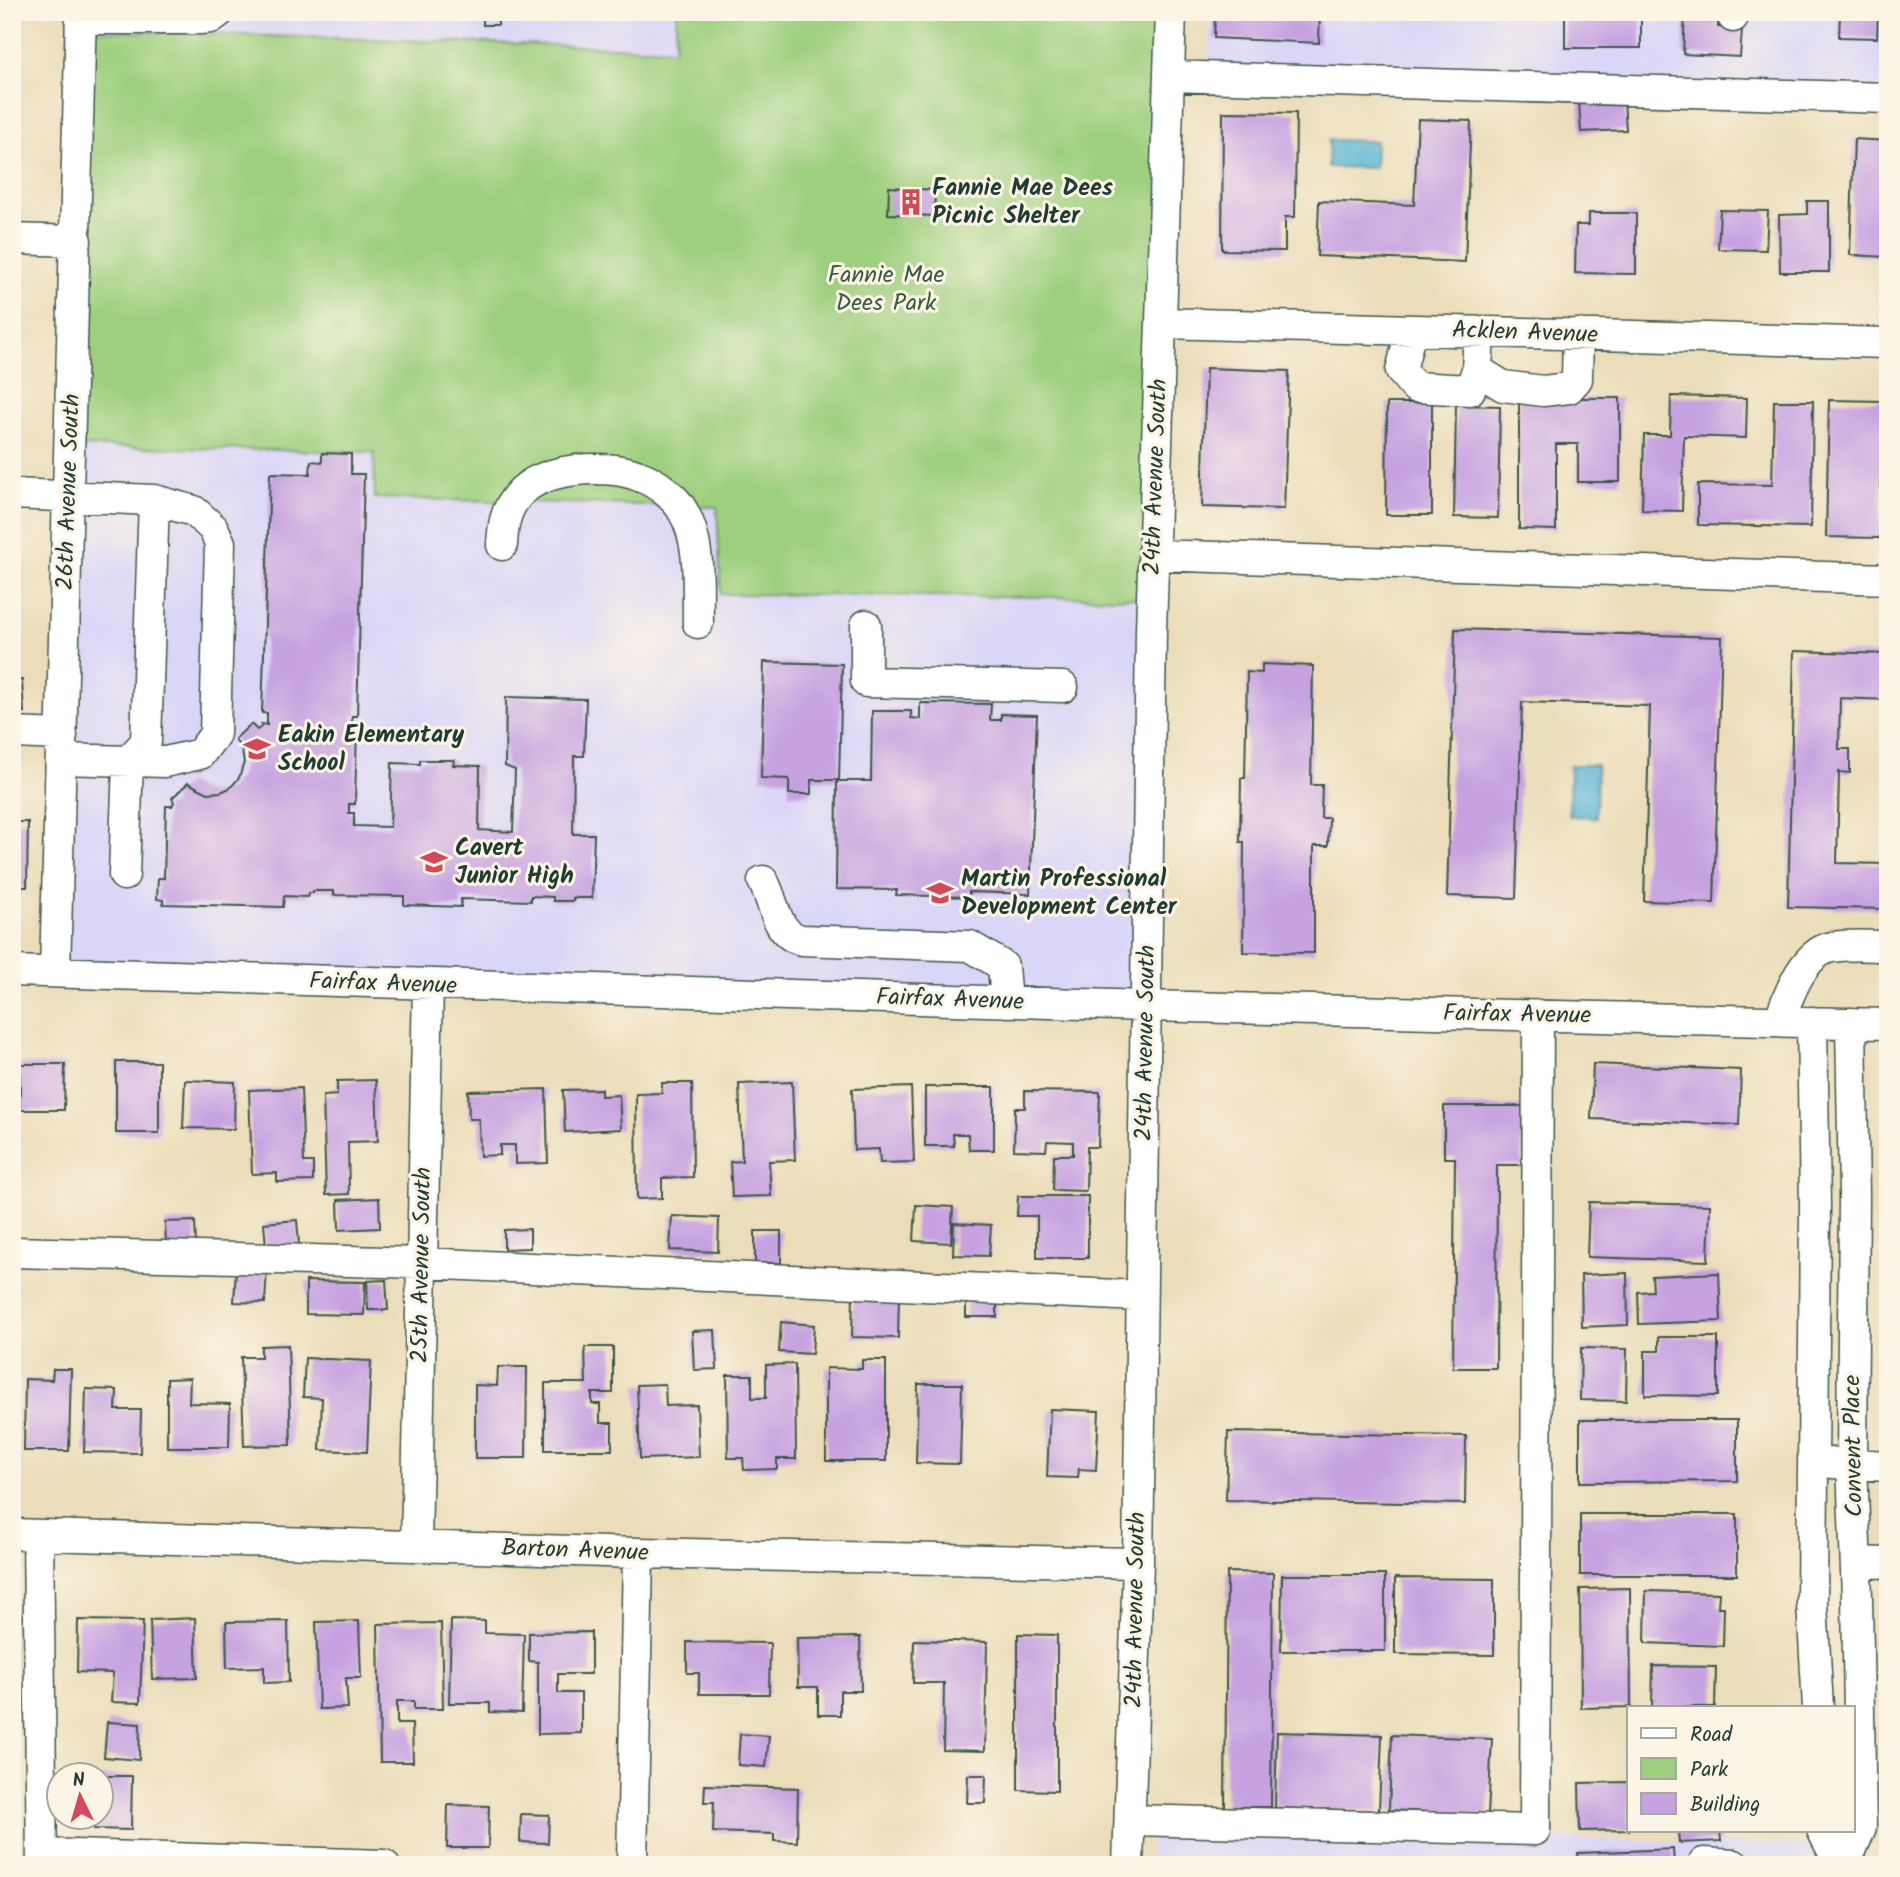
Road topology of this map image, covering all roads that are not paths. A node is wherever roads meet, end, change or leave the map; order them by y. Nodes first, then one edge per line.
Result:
1 (219, 12) edge
2 (1171, 12) edge
3 (82, 15) edge
4 (167, 15) edge
5 (1169, 76) junction
6 (1888, 98) edge
7 (12, 239) edge
8 (76, 241) junction
9 (1161, 323) junction
10 (1411, 330) junction
11 (1479, 332) junction
12 (1578, 334) junction
13 (1888, 343) edge
14 (1477, 370) junction
15 (12, 494) edge
16 (69, 496) junction
17 (154, 500) junction
18 (502, 545) dead end
19 (1154, 555) junction
20 (1888, 579) edge
21 (698, 623) dead end
22 (866, 625) dead end
23 (1063, 687) dead end
24 (12, 733) edge
25 (62, 747) junction
26 (128, 761) junction
27 (124, 875) dead end
28 (763, 881) dead end
29 (1888, 946) edge
30 (12, 971) edge
31 (55, 971) junction
32 (428, 985) junction
33 (1006, 1002) junction
34 (1147, 1006) junction
35 (1538, 1015) junction
36 (1779, 1021) junction
37 (1812, 1023) junction
38 (1851, 1023) junction
39 (1888, 1024) edge
40 (12, 1252) edge
41 (422, 1263) junction
42 (1140, 1296) junction
43 (1812, 1462) junction
44 (1852, 1464) junction
45 (1888, 1466) edge
46 (25, 1534) edge
47 (416, 1545) junction
48 (638, 1553) junction
49 (1856, 1562) junction
50 (1138, 1563) junction
51 (1888, 1563) edge
52 (1818, 1706) edge
53 (1130, 1820) junction
54 (1823, 1832) edge
55 (42, 1860) edge
56 (1704, 1863) edge
57 (384, 1865) edge
58 (632, 1865) edge
59 (1128, 1865) edge
60 (1734, 1865) edge
61 (1842, 1865) edge

1 - 4 street
2 - 5 street, 24th Avenue South
3 - 4 street
3 - 8 street, 26th Avenue South
5 - 6 street
5 - 9 street, 24th Avenue South
7 - 8 street
8 - 16 street, 26th Avenue South
9 - 10 street, Acklen Avenue
9 - 19 street, 24th Avenue South
10 - 11 street, Acklen Avenue
10 - 14 street
11 - 12 street, Acklen Avenue
11 - 14 street
12 - 13 street, Acklen Avenue
12 - 14 street
15 - 16 street
16 - 17 street
16 - 25 street, 26th Avenue South
17 - 26 street
17 - 26 street
18 - 21 street
19 - 20 street
19 - 34 street, 24th Avenue South
22 - 23 street
24 - 25 street
25 - 26 street
25 - 31 street, 26th Avenue South
26 - 27 street
28 - 33 street
29 - 36 street
30 - 31 street, Fairfax Avenue
31 - 32 street, Fairfax Avenue
32 - 33 street, Fairfax Avenue
32 - 41 street, 25th Avenue South
33 - 34 street, Fairfax Avenue
34 - 35 street, Fairfax Avenue
34 - 42 street, 24th Avenue South
35 - 36 street, Fairfax Avenue
35 - 53 street
36 - 37 street, Fairfax Avenue
37 - 38 street, Fairfax Avenue
37 - 43 street, Convent Place
38 - 39 street, Fairfax Avenue
38 - 44 street, Convent Place
40 - 41 street
41 - 42 street
41 - 47 street, 25th Avenue South
42 - 50 street, 24th Avenue South
43 - 44 street
43 - 52 street, Convent Place
44 - 45 street
44 - 49 street, Convent Place
46 - 47 street, Barton Avenue
46 - 55 street
47 - 48 street, Barton Avenue
48 - 50 street, Barton Avenue
48 - 58 street
49 - 51 street
49 - 61 street, Convent Place
50 - 53 street, 24th Avenue South
53 - 59 street, 24th Avenue South
54 - 61 street, Convent Place
55 - 57 street
56 - 60 street

